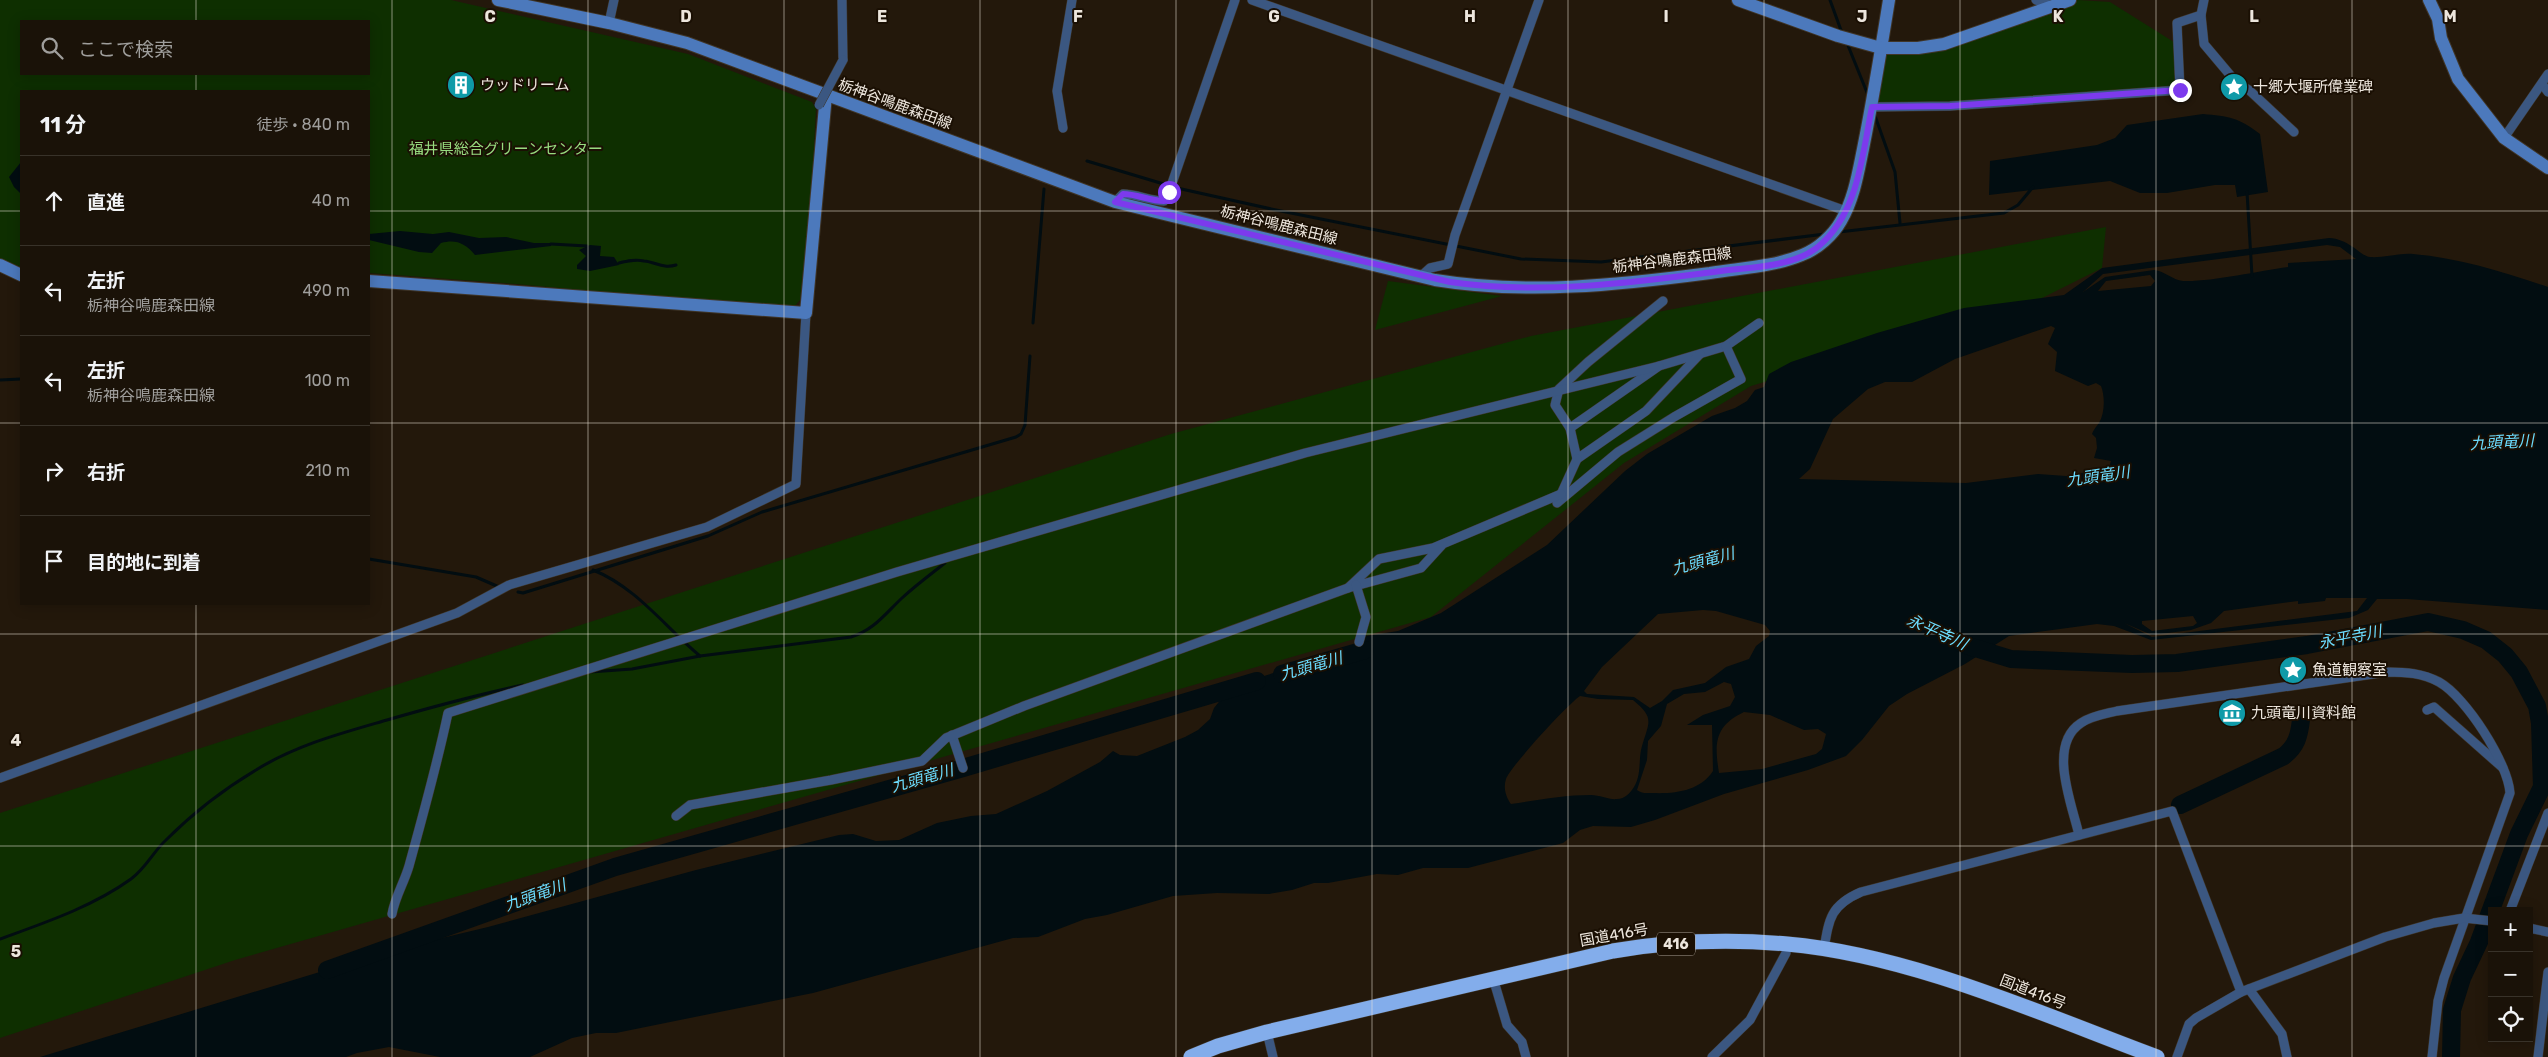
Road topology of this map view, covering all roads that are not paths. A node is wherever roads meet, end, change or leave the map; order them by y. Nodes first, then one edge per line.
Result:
1 (498, 0) edge
2 (842, 0) edge
3 (1072, 0) edge
4 (1235, 0) edge
5 (1252, 0) edge
6 (1538, 0) edge
7 (1738, 0) edge
8 (1889, 0) edge
9 (2036, 0) edge
10 (2070, 0) edge
11 (2204, 0) edge
12 (2429, 0) edge
13 (614, 1) edge
14 (2052, 6) junction
15 (2201, 15) junction
16 (609, 23) junction
17 (1881, 48) junction
18 (2548, 74) edge
19 (2542, 84) junction
20 (1505, 90) junction
21 (2548, 92) edge
22 (822, 100) junction
23 (1872, 107) junction
24 (1063, 128) dead end
25 (2294, 132) dead end
26 (2504, 138) junction
27 (2548, 168) edge
28 (1115, 202) junction
29 (1843, 217) junction
30 (0, 265) edge
31 (20, 275) edge
32 (1420, 277) junction
33 (370, 280) edge
34 (1664, 301) dead end
35 (806, 314) junction
36 (1760, 323) dead end
37 (1726, 346) junction
38 (1701, 353) junction
39 (1659, 366) junction
40 (1559, 389) junction
41 (1570, 428) junction
42 (1577, 460) junction
43 (1561, 494) junction
44 (1442, 545) junction
45 (1352, 586) junction
46 (1359, 642) dead end
47 (2427, 710) dead end
48 (952, 735) junction
49 (963, 768) dead end
50 (2505, 769) junction
51 (0, 778) edge
52 (2548, 813) edge
53 (676, 816) dead end
54 (2079, 835) junction
55 (2512, 907) edge
56 (392, 914) dead end
57 (2467, 918) junction
58 (2488, 921) edge
59 (2533, 929) edge
60 (2548, 932) edge
61 (1787, 944) junction
62 (1824, 949) junction
63 (2548, 972) edge
64 (1493, 978) junction
65 (2245, 990) junction
66 (1267, 1032) junction
67 (1191, 1057) edge
68 (1273, 1057) edge
69 (1526, 1057) edge
70 (1712, 1057) edge
71 (2157, 1057) edge
72 (2177, 1057) edge
73 (2287, 1057) edge
74 (2432, 1057) edge
75 (2538, 1057) edge

1 - 16 main road, 栃神谷鳴鹿森田線
2 - 22 street, bridge
3 - 24 street
4 - 28 street
5 - 20 street
6 - 20 street
7 - 17 main road
8 - 17 main road, 栃神谷鳴鹿森田線
9 - 14 street
10 - 14 main road
11 - 15 street
12 - 26 main road
13 - 16 street
14 - 17 main road
15 - 23 street
15 - 25 street
16 - 22 main road, 栃神谷鳴鹿森田線
17 - 23 main road, 栃神谷鳴鹿森田線
18 - 19 street
19 - 21 street
19 - 26 street
20 - 29 street
20 - 32 street
22 - 28 main road, 栃神谷鳴鹿森田線
22 - 35 main road
23 - 29 main road, 栃神谷鳴鹿森田線
26 - 27 main road
28 - 32 main road, 栃神谷鳴鹿森田線
29 - 32 main road, 栃神谷鳴鹿森田線
30 - 31 main road
33 - 35 main road
34 - 40 street
35 - 51 street
36 - 37 street
37 - 38 street
37 - 43 street
38 - 39 street
38 - 42 street
39 - 40 street
39 - 41 street
40 - 41 street
40 - 56 street
41 - 42 street
42 - 43 street
43 - 44 street
44 - 45 street
44 - 45 street
45 - 46 street
45 - 48 street
47 - 50 street
48 - 49 street
48 - 53 street
50 - 54 street
50 - 57 street
52 - 55 street
54 - 62 street
54 - 65 street
57 - 58 street
57 - 65 street
57 - 74 street
59 - 60 street
61 - 62 highway, 国道416号 / 416
61 - 64 highway, 国道416号 / 416
61 - 70 street
62 - 71 highway, 国道416号 / 416
63 - 75 street
64 - 66 highway, 国道416号 / 416
64 - 69 street
65 - 72 street
65 - 73 street
66 - 67 highway, 国道416号 / 416
66 - 68 street

